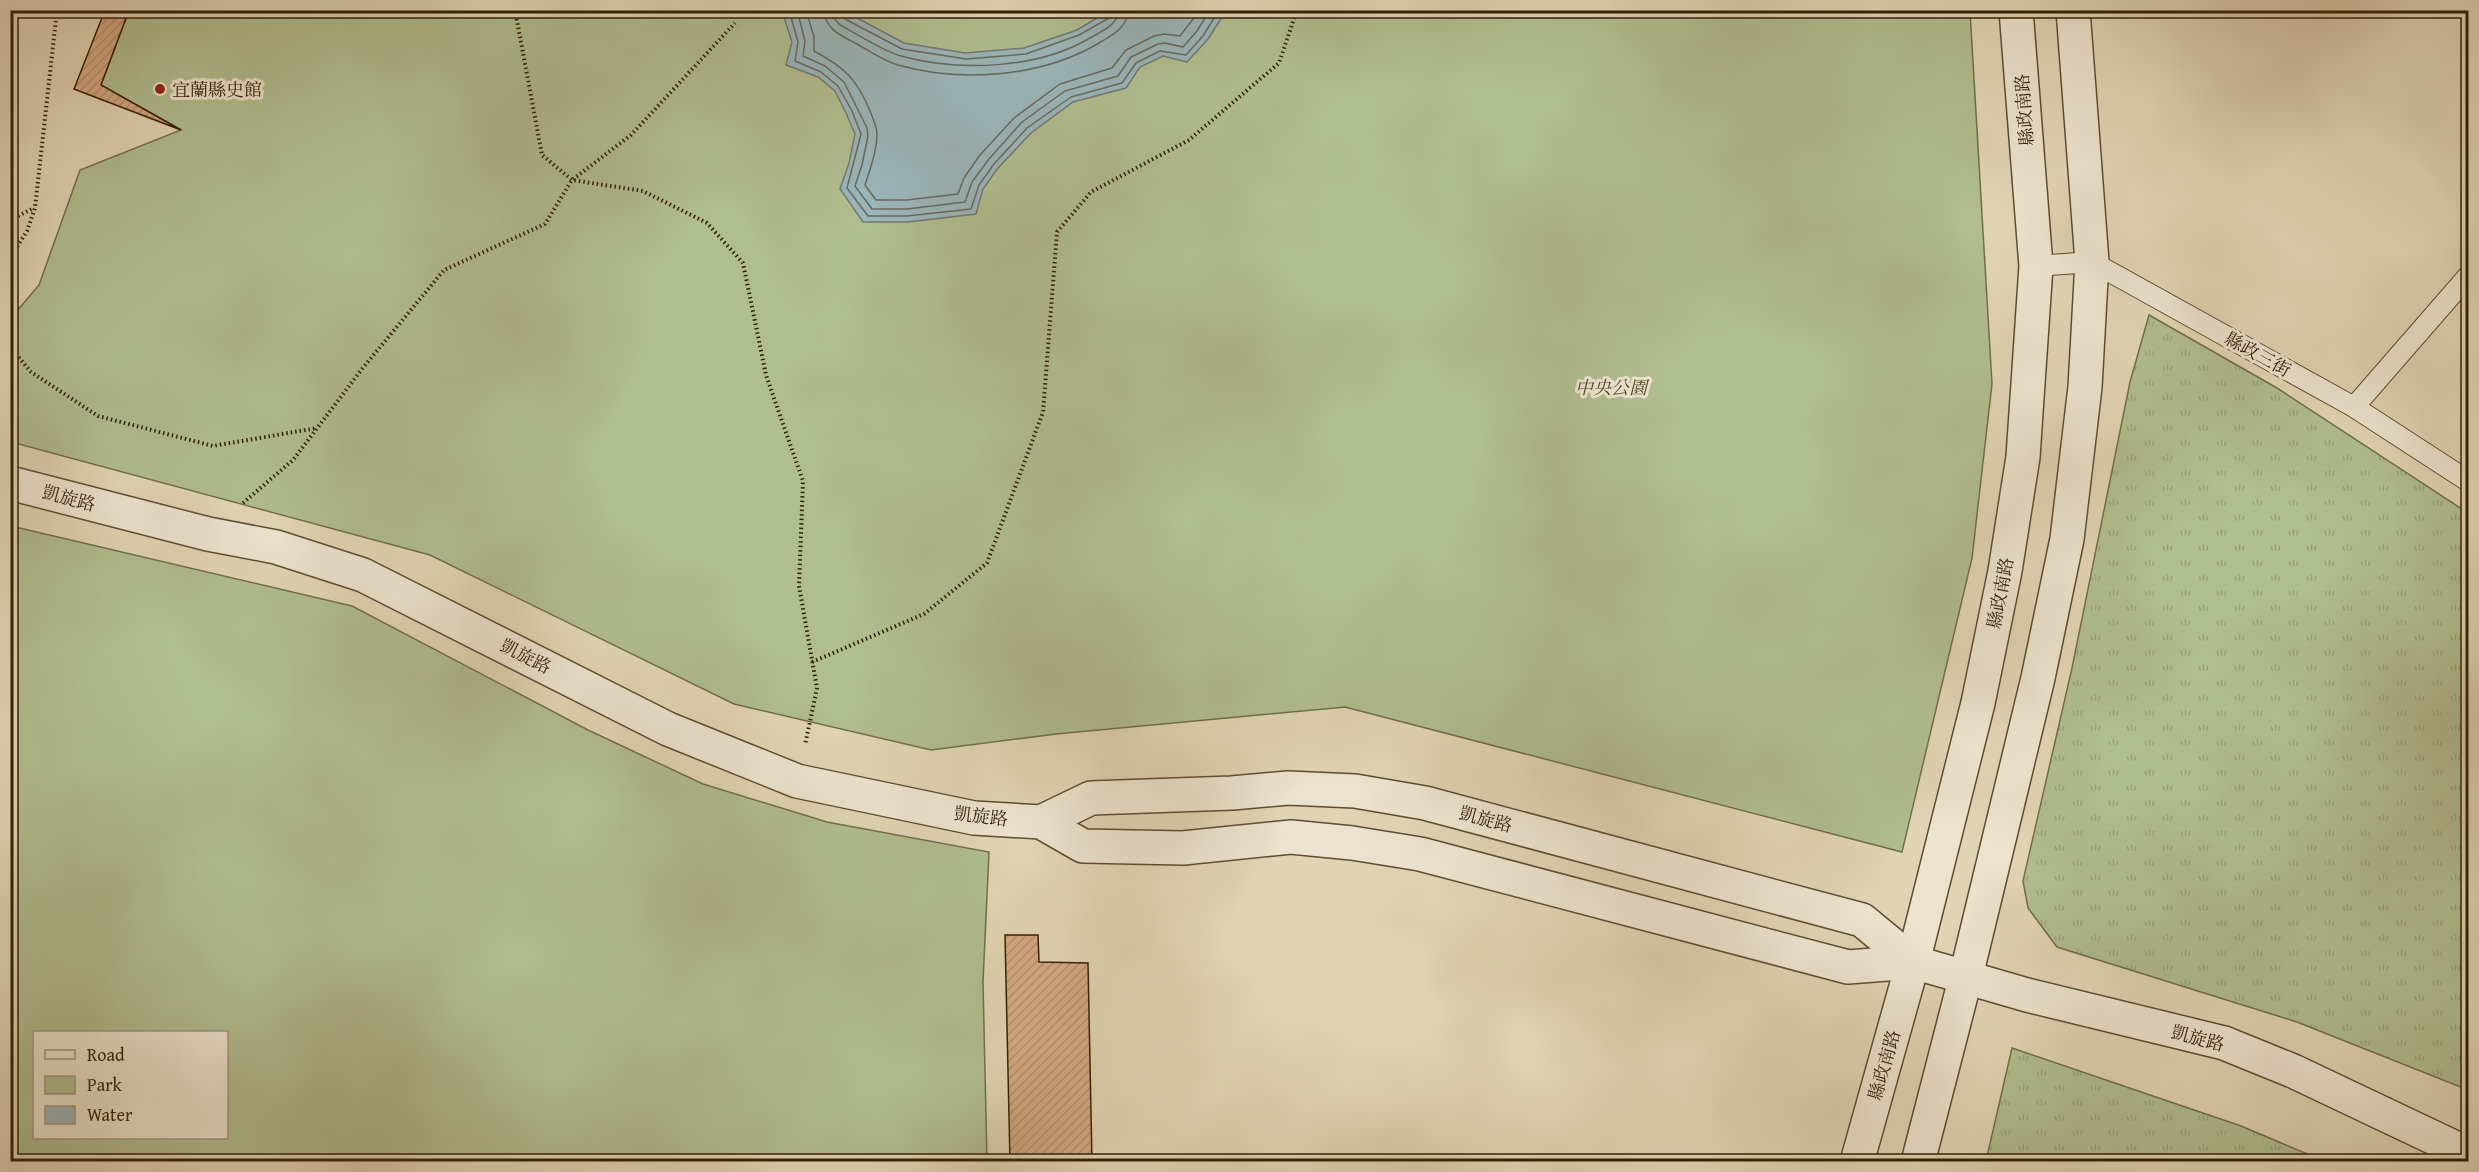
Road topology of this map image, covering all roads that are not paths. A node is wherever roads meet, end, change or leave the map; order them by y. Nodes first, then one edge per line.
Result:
1 (2016, 10) edge
2 (2073, 10) edge
3 (2092, 262) junction
4 (2036, 267) junction
5 (2469, 276) edge
6 (2354, 406) junction
7 (2469, 481) edge
8 (10, 483) edge
9 (1041, 822) junction
10 (1912, 962) junction
11 (1966, 976) junction
12 (2469, 1154) edge
13 (1857, 1161) edge
14 (1917, 1161) edge

1 - 4 street, 縣政南路
2 - 3 street
3 - 4 lane
3 - 6 lane, 縣政三街
3 - 11 street
4 - 10 street, 縣政南路
5 - 6 lane
6 - 7 lane, 縣政三街
8 - 9 street, 凱旋路
9 - 10 street, 凱旋路
9 - 10 street, 凱旋路
10 - 11 street, 凱旋路
10 - 13 street, 縣政南路
11 - 12 street, 凱旋路
11 - 14 street

